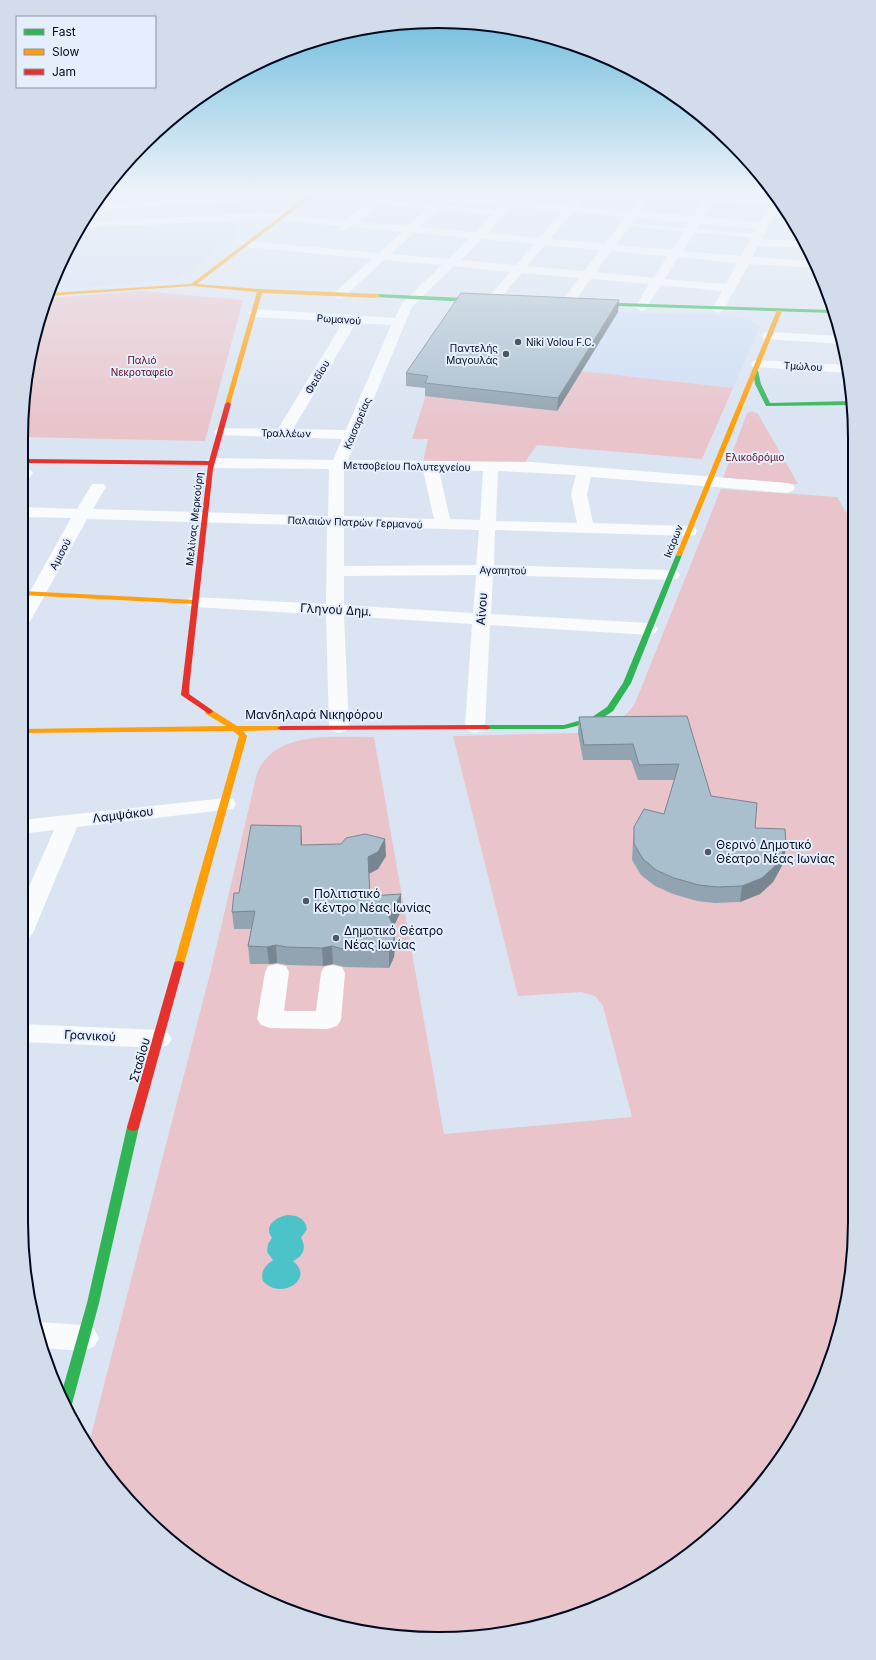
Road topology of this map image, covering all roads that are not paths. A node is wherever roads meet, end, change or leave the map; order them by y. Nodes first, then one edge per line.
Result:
1 (210, 271) edge
2 (366, 271) edge
3 (442, 271) edge
4 (517, 271) edge
5 (547, 271) edge
6 (590, 271) edge
7 (663, 271) edge
8 (721, 273) dead end
9 (737, 274) joint
10 (587, 275) junction
11 (657, 282) junction
12 (192, 285) junction
13 (729, 288) junction
14 (260, 292) junction
15 (54, 295) edge
16 (339, 295) junction
17 (414, 298) junction
18 (491, 301) junction
19 (506, 301) edge
20 (563, 303) joint
21 (641, 306) junction
22 (718, 309) junction
23 (731, 310) junction
24 (779, 311) junction
25 (828, 312) edge
26 (254, 313) junction
27 (351, 320) junction
28 (400, 322) junction
29 (771, 332) junction
30 (836, 340) edge
31 (756, 367) junction
32 (842, 369) edge
33 (846, 403) edge
34 (221, 432) junction
35 (283, 433) junction
36 (352, 435) junction
37 (212, 463) junction
38 (28, 464) edge
39 (338, 465) junction
40 (430, 466) junction
41 (491, 467) junction
42 (585, 471) junction
43 (709, 482) junction
44 (98, 487) dead end
45 (787, 488) dead end
46 (28, 512) edge
47 (82, 513) junction
48 (206, 518) junction
49 (336, 521) junction
50 (443, 524) junction
51 (488, 525) junction
52 (586, 528) junction
53 (689, 532) junction
54 (485, 570) junction
55 (335, 571) junction
56 (671, 575) junction
57 (28, 593) edge
58 (39, 594) junction
59 (195, 602) junction
60 (334, 610) junction
61 (28, 611) edge
62 (482, 619) junction
63 (649, 628) junction
64 (605, 714) joint
65 (339, 727) junction
66 (475, 727) junction
67 (234, 728) junction
68 (28, 732) edge
69 (225, 804) junction
70 (68, 822) junction
71 (28, 826) edge
72 (28, 916) edge
73 (277, 972) dead end
74 (333, 973) dead end
75 (28, 1032) edge
76 (158, 1039) junction
77 (44, 1335) edge
78 (83, 1338) junction
79 (67, 1397) edge

1 - 12 street
2 - 16 street
3 - 17 street, Καισαρείας
4 - 18 street
5 - 10 street
6 - 10 street
7 - 11 street
8 - 9 street
9 - 13 street
10 - 11 street
10 - 20 street
11 - 13 street
11 - 21 street
12 - 14 street
12 - 15 street
13 - 22 street
14 - 16 street
14 - 26 street, Μελίνας Μερκούρη
16 - 17 street
17 - 18 street
17 - 28 street, Καισαρείας
18 - 19 street
20 - 21 street
21 - 22 street
22 - 23 street
23 - 24 street
23 - 29 street
24 - 25 street
24 - 29 street, Ικάρων
26 - 27 street, Ρωμανού
26 - 34 street, Μελίνας Μερκούρη
27 - 28 street, Ρωμανού
27 - 35 street, Φειδίου
28 - 36 street, Καισαρείας
29 - 30 street
29 - 31 street, Ικάρων
31 - 32 street, Τμώλου
31 - 33 street
31 - 43 street, Ικάρων
34 - 35 street, Τραλλέων
34 - 37 street, Μελίνας Μερκούρη
35 - 36 street, Τραλλέων
36 - 39 street, Καισαρείας
37 - 38 street, Μετσοβείου Πολυτεχνείου
37 - 39 street, Μετσοβείου Πολυτεχνείου
37 - 48 street, Μελίνας Μερκούρη
39 - 40 street, Μετσοβείου Πολυτεχνείου
39 - 49 street, Καισαρείας
40 - 41 street, Μετσοβείου Πολυτεχνείου
40 - 50 street
41 - 42 street, Μετσοβείου Πολυτεχνείου
41 - 51 street, Αίνου
42 - 43 street, Μετσοβείου Πολυτεχνείου
42 - 52 street
43 - 45 street, Μετσοβείου Πολυτεχνείου
43 - 53 street, Ικάρων
44 - 47 street, Αμισού
46 - 47 street, Παλαιών Πατρών Γερμανού
47 - 48 street, Παλαιών Πατρών Γερμανού
47 - 58 street, Αμισού
48 - 49 street, Παλαιών Πατρών Γερμανού
48 - 59 street, Μελίνας Μερκούρη
49 - 50 street, Παλαιών Πατρών Γερμανού
49 - 55 street, Καισαρείας
50 - 51 street, Παλαιών Πατρών Γερμανού
51 - 52 street, Παλαιών Πατρών Γερμανού
51 - 54 street, Αίνου
52 - 53 street, Παλαιών Πατρών Γερμανού
53 - 56 street, Ικάρων
54 - 55 street, Αγαπητού
54 - 56 street, Αγαπητού
54 - 62 street, Αίνου
55 - 60 street, Καισαρείας
56 - 63 street, Ικάρων
57 - 58 street, Γληνού Δημ.
58 - 59 street, Γληνού Δημ.
58 - 61 street, Αμισού
59 - 60 street, Γληνού Δημ.
59 - 67 street, Μελίνας Μερκούρη
60 - 62 street, Γληνού Δημ.
60 - 65 street, Καισαρείας
62 - 63 street, Γληνού Δημ.
62 - 66 street, Αίνου
63 - 64 street, Ικάρων
64 - 66 street, Μανδηλαρά Νικηφόρου
65 - 66 street, Μανδηλαρά Νικηφόρου
65 - 67 street, Μανδηλαρά Νικηφόρου
67 - 68 street, Μανδηλαρά Νικηφόρου
67 - 69 street, Σταδίου
69 - 70 street, Λαμψάκου
69 - 76 street, Σταδίου
70 - 71 street, Λαμψάκου
70 - 72 street
73 - 74 street
75 - 76 street, Γρανικού
76 - 78 street, Σταδίου
77 - 78 street
78 - 79 street, Σταδίου

